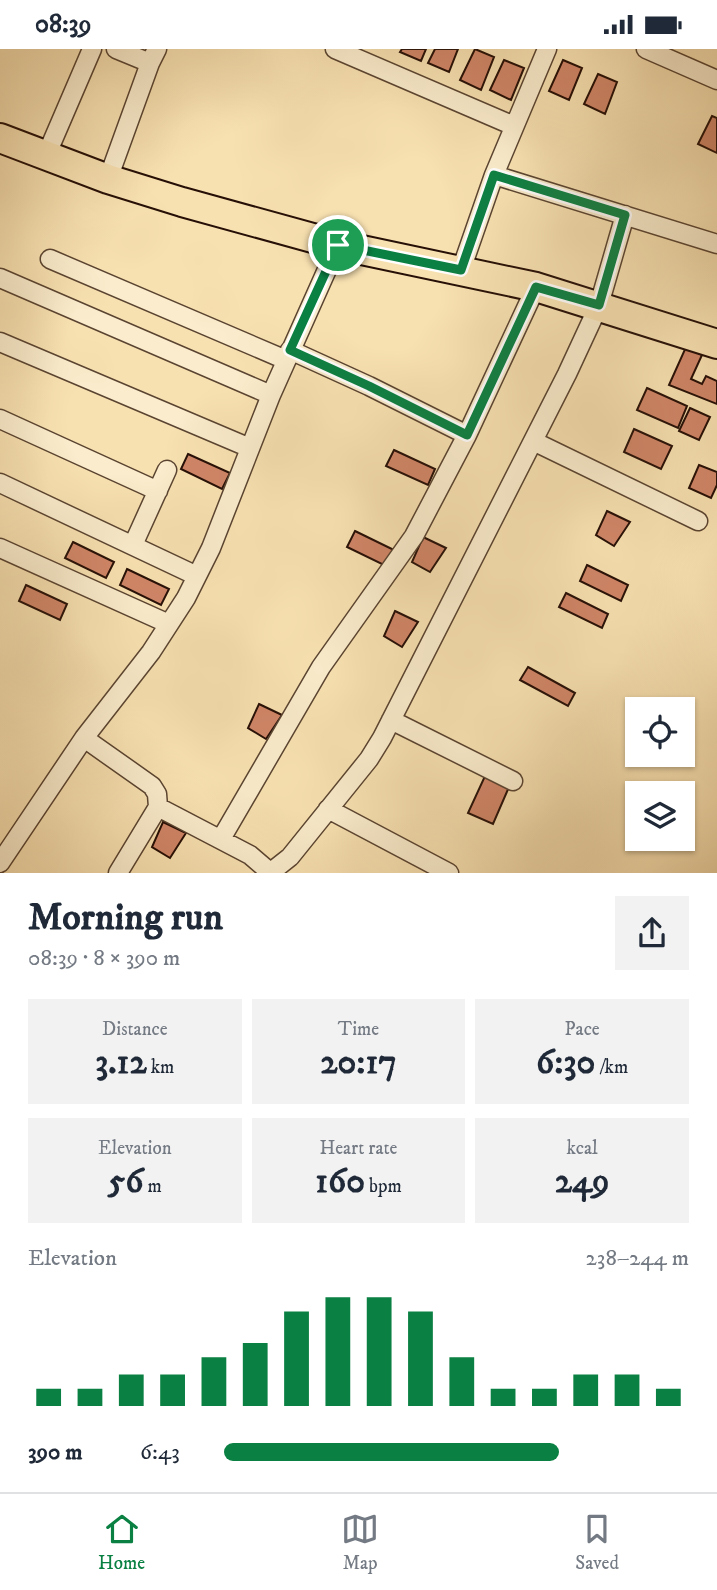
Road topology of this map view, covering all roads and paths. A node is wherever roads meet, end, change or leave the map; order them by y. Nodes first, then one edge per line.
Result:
1 (92, 49) edge
2 (116, 49) edge
3 (335, 49) edge
4 (547, 49) edge
5 (646, 49) edge
6 (154, 56) edge
7 (717, 80) edge
8 (514, 126) junction
9 (0, 138) edge
10 (46, 156) junction
11 (494, 175) junction
12 (108, 179) junction
13 (625, 215) junction
14 (717, 244) edge
15 (338, 245) junction
16 (50, 260) dead end
17 (461, 270) junction
18 (0, 278) edge
19 (536, 287) junction
20 (599, 305) junction
21 (0, 342) edge
22 (717, 344) edge
23 (288, 355) junction
24 (271, 395) junction
25 (0, 419) edge
26 (467, 435) junction
27 (533, 441) junction
28 (250, 448) junction
29 (167, 470) dead end
30 (0, 483) edge
31 (158, 491) junction
32 (698, 521) dead end
33 (133, 545) junction
34 (0, 548) edge
35 (197, 576) junction
36 (169, 624) junction
37 (391, 720) junction
38 (85, 738) junction
39 (513, 781) dead end
40 (158, 807) junction
41 (328, 809) junction
42 (221, 839) junction
43 (0, 863) edge
44 (271, 872) edge
45 (118, 873) edge
46 (449, 873) edge

1 - 10 street
2 - 6 street
3 - 8 street
4 - 8 street
5 - 7 street
6 - 12 street
8 - 11 street
9 - 10 main road
10 - 12 main road
11 - 13 street
11 - 17 street
12 - 15 main road
13 - 14 street
13 - 20 street
15 - 17 main road
15 - 23 street
16 - 23 street
17 - 19 main road
18 - 24 street
19 - 20 main road
19 - 26 street
20 - 22 main road
20 - 27 street
21 - 28 street
23 - 24 street
23 - 26 street
24 - 28 street
25 - 31 street
26 - 42 street
27 - 32 street
27 - 37 street
28 - 35 street
29 - 31 street
30 - 33 street
31 - 33 street
33 - 35 street
34 - 36 street
35 - 36 street
36 - 38 street
37 - 39 street
37 - 41 street
38 - 40 street
38 - 43 street
40 - 42 street
40 - 45 street
41 - 44 street
41 - 46 street
42 - 44 street

